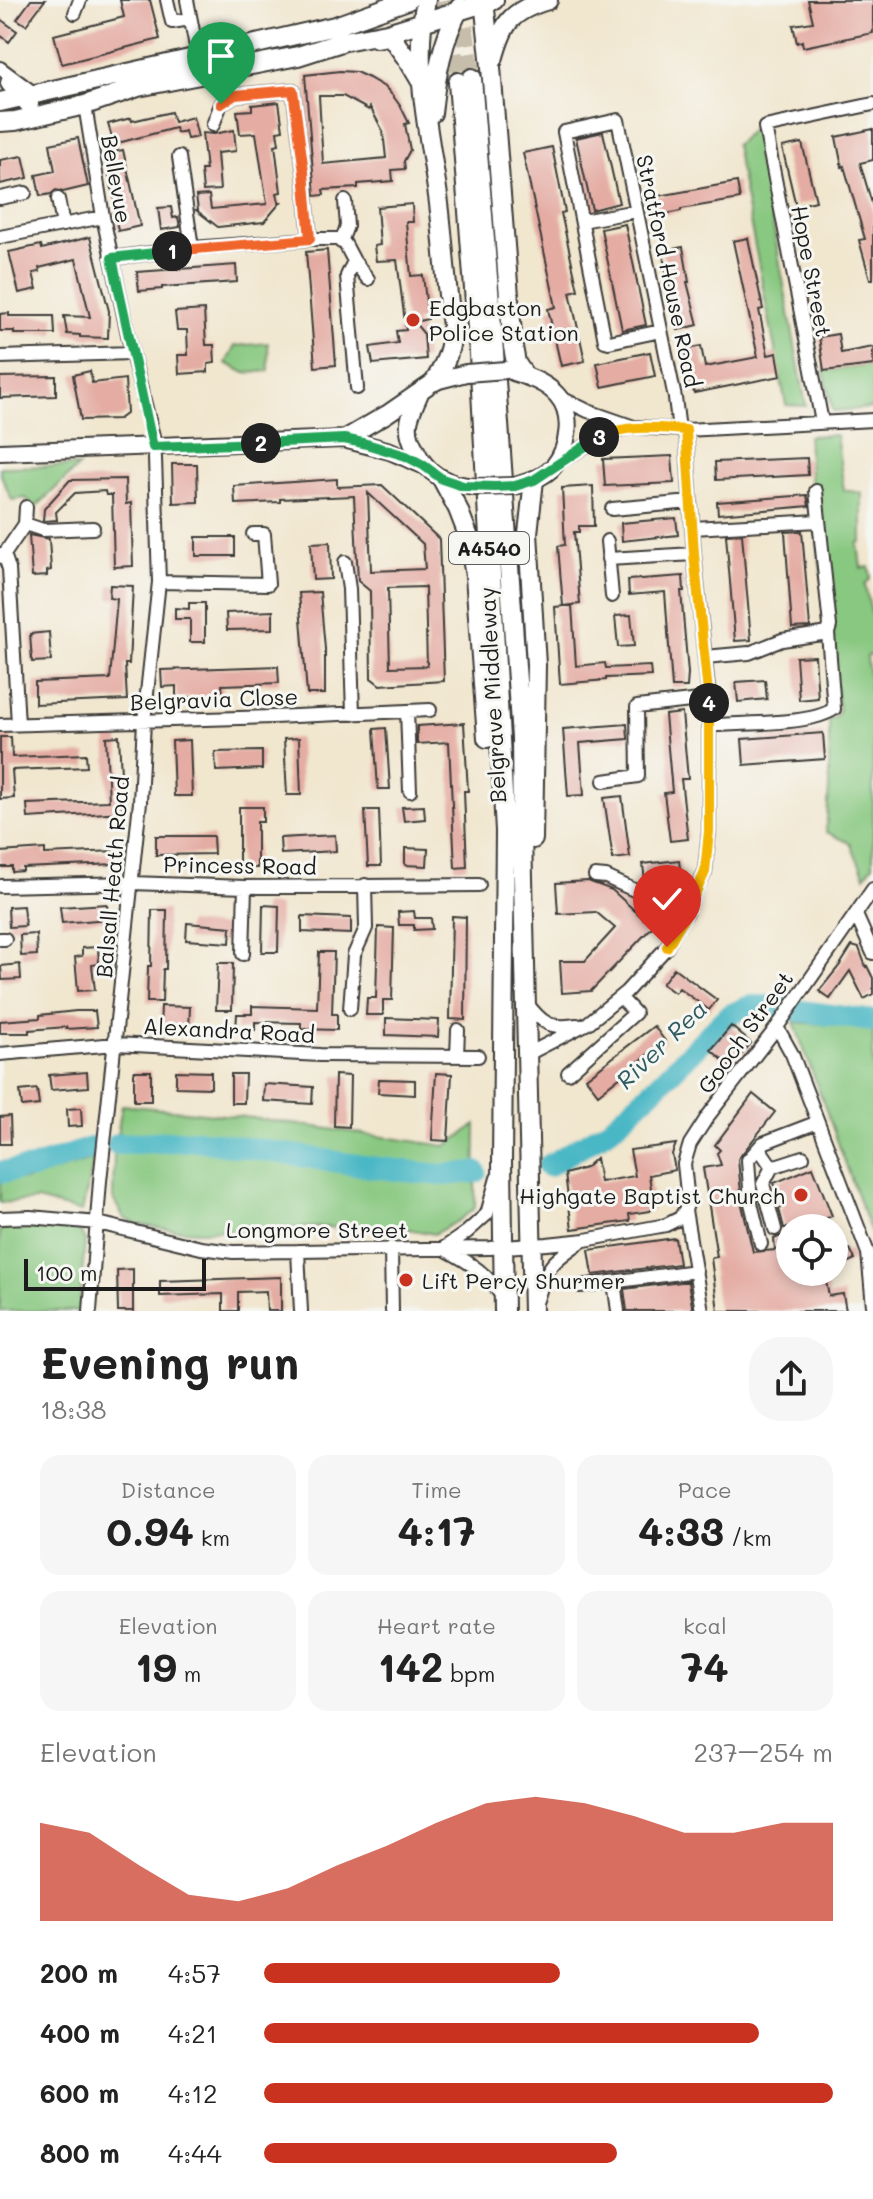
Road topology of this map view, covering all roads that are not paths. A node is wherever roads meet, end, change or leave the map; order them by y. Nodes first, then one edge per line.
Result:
1 (80, 0) edge
2 (167, 0) edge
3 (187, 0) edge
4 (408, 0) edge
5 (426, 0) edge
6 (439, 0) edge
7 (548, 0) edge
8 (476, 2) edge
9 (75, 13) dead end
10 (190, 19) junction
11 (422, 22) junction
12 (345, 41) junction
13 (198, 57) junction
14 (491, 67) junction
15 (421, 83) junction
16 (11, 87) edge
17 (873, 104) edge
18 (85, 105) junction
19 (39, 116) junction
20 (0, 122) edge
21 (213, 125) dead end
22 (430, 140) junction
23 (179, 157) dead end
24 (25, 193) dead end
25 (0, 198) edge
26 (58, 199) dead end
27 (345, 201) dead end
28 (636, 211) junction
29 (103, 217) junction
30 (582, 221) junction
31 (63, 225) junction
32 (0, 237) edge
33 (310, 239) junction
34 (341, 242) junction
35 (192, 248) junction
36 (112, 258) junction
37 (354, 261) junction
38 (368, 279) dead end
39 (661, 331) junction
40 (132, 353) junction
41 (0, 357) edge
42 (515, 373) junction
43 (428, 387) junction
44 (357, 388) dead end
45 (559, 397) junction
46 (873, 420) edge
47 (822, 422) junction
48 (634, 427) junction
49 (682, 430) junction
50 (344, 439) junction
51 (153, 447) junction
52 (0, 452) edge
53 (423, 465) junction
54 (554, 466) junction
55 (442, 479) junction
56 (534, 480) junction
57 (816, 491) dead end
58 (691, 502) junction
59 (26, 507) dead end
60 (612, 509) dead end
61 (818, 521) junction
62 (25, 524) junction
63 (93, 528) dead end
64 (693, 528) junction
65 (253, 534) dead end
66 (607, 541) dead end
67 (694, 554) junction
68 (1, 555) edge
69 (608, 559) junction
70 (345, 562) dead end
71 (159, 582) junction
72 (612, 596) dead end
73 (828, 633) junction
74 (705, 657) junction
75 (709, 699) junction
76 (430, 710) dead end
77 (407, 711) junction
78 (353, 714) junction
79 (144, 721) junction
80 (18, 724) junction
81 (0, 725) edge
82 (709, 726) junction
83 (604, 781) dead end
84 (410, 791) dead end
85 (595, 876) dead end
86 (132, 883) junction
87 (365, 885) junction
88 (479, 885) dead end
89 (0, 886) edge
90 (245, 887) junction
91 (873, 889) edge
92 (686, 914) junction
93 (856, 915) junction
94 (873, 953) edge
95 (243, 954) dead end
96 (524, 961) junction
97 (505, 980) junction
98 (620, 997) junction
99 (526, 1002) junction
100 (350, 1009) dead end
101 (780, 1022) junction
102 (588, 1023) junction
103 (458, 1030) dead end
104 (116, 1044) junction
105 (0, 1054) edge
106 (528, 1054) junction
107 (457, 1056) junction
108 (478, 1056) dead end
109 (568, 1073) dead end
110 (818, 1122) junction
111 (759, 1148) junction
112 (803, 1157) dead end
113 (502, 1162) junction
114 (772, 1167) junction
115 (685, 1210) junction
116 (0, 1218) edge
117 (98, 1223) junction
118 (775, 1229) dead end
119 (585, 1240) junction
120 (532, 1244) junction
121 (761, 1244) dead end
122 (503, 1247) junction
123 (391, 1248) junction
124 (444, 1248) junction
125 (298, 1251) junction
126 (696, 1271) junction
127 (614, 1282) junction
128 (580, 1286) dead end
129 (504, 1305) edge
130 (873, 1306) edge
131 (90, 1311) edge
132 (301, 1311) edge
133 (392, 1311) edge
134 (533, 1311) edge
135 (618, 1311) edge
136 (702, 1311) edge

1 - 9 street
2 - 10 street
3 - 10 street
4 - 13 highway
5 - 11 highway
6 - 11 highway
7 - 14 highway
8 - 11 highway
8 - 14 highway
8 - 22 highway
10 - 13 street
11 - 12 highway
11 - 15 highway
12 - 15 highway
12 - 18 highway
13 - 16 highway
14 - 42 highway
15 - 22 highway
16 - 19 highway
17 - 47 street, Hope Street
18 - 19 highway
18 - 29 street, Bellevue
19 - 20 highway
21 - 33 street
22 - 43 highway
23 - 35 street
24 - 25 street
26 - 31 street
27 - 34 street
28 - 30 street
28 - 30 street, Stratford House Road
28 - 39 street, Stratford House Road
29 - 31 street
29 - 36 street, Bellevue
30 - 39 street
31 - 32 street
33 - 34 street
33 - 35 street
34 - 37 street
35 - 36 street
36 - 40 street, Bellevue
37 - 38 street
37 - 44 street
39 - 49 street, Stratford House Road
40 - 41 street
40 - 51 street, Bellevue
42 - 43 main road, bridge
42 - 45 main road
43 - 50 main road
43 - 53 main road
45 - 48 street
45 - 54 main road
46 - 47 street
47 - 49 street
48 - 49 street
48 - 54 street
49 - 58 street, Stratford House Road
50 - 51 main road
50 - 53 main road
51 - 52 main road
51 - 71 street, Balsall Heath Road
53 - 55 main road
54 - 56 main road
55 - 56 main road, bridge
55 - 97 highway
56 - 96 highway
57 - 61 street
58 - 60 street
58 - 64 street, Stratford House Road
59 - 62 street
61 - 64 street
61 - 73 street
62 - 63 street
62 - 68 street
64 - 67 street, Stratford House Road
65 - 71 street
66 - 69 street
67 - 69 street
67 - 74 street, Stratford House Road
68 - 80 street
69 - 72 street
70 - 78 street
71 - 79 street, Balsall Heath Road
73 - 74 street
73 - 82 street
74 - 75 street, Stratford House Road
75 - 82 street, Stratford House Road
75 - 83 street
76 - 77 street, Belgravia Close
77 - 78 street, Belgravia Close
77 - 84 street
78 - 79 street, Belgravia Close
79 - 80 street, Belgravia Close
79 - 86 street, Balsall Heath Road
80 - 81 street, Belgravia Close
82 - 92 street, Stratford House Road
85 - 92 street
86 - 89 street, Princess Road
86 - 90 street, Princess Road
86 - 104 street, Balsall Heath Road
87 - 88 street, Princess Road
87 - 90 street, Princess Road
87 - 100 street
90 - 95 street
91 - 93 street, Gooch Street
92 - 98 street, Stratford House Road
93 - 94 street
93 - 101 street, Gooch Street
96 - 97 highway, Belgrave Middleway / A4540
96 - 99 highway, Belgrave Middleway / A4540
97 - 113 highway, Belgrave Middleway / A4540
98 - 102 street, Stratford House Road
98 - 109 street
99 - 102 street
99 - 106 highway, Belgrave Middleway / A4540
101 - 110 street
101 - 115 street, Gooch Street
102 - 106 street, Stratford House Road
103 - 107 street
104 - 105 street, Alexandra Road
104 - 107 street, Alexandra Road
104 - 117 street, Balsall Heath Road
106 - 120 highway, Belgrave Middleway / A4540
107 - 108 street, Alexandra Road
110 - 111 street
110 - 130 street
111 - 114 street
111 - 121 street
112 - 114 street
113 - 122 highway, Belgrave Middleway / A4540
113 - 124 street
114 - 118 street
115 - 119 street, Longmore Street
115 - 126 street, Gooch Street
116 - 117 street, Longmore Street
117 - 125 street, Longmore Street
117 - 131 street, Balsall Heath Road
119 - 120 street, Longmore Street
119 - 134 street
120 - 122 street, Longmore Street
120 - 134 highway, Belgrave Middleway / A4540
122 - 124 street, Longmore Street
122 - 129 highway, Belgrave Middleway / A4540
123 - 124 street, Longmore Street
123 - 125 street, Longmore Street
123 - 133 street
124 - 129 street
125 - 132 street
126 - 127 street
126 - 136 street, Gooch Street
127 - 128 street
127 - 135 street

